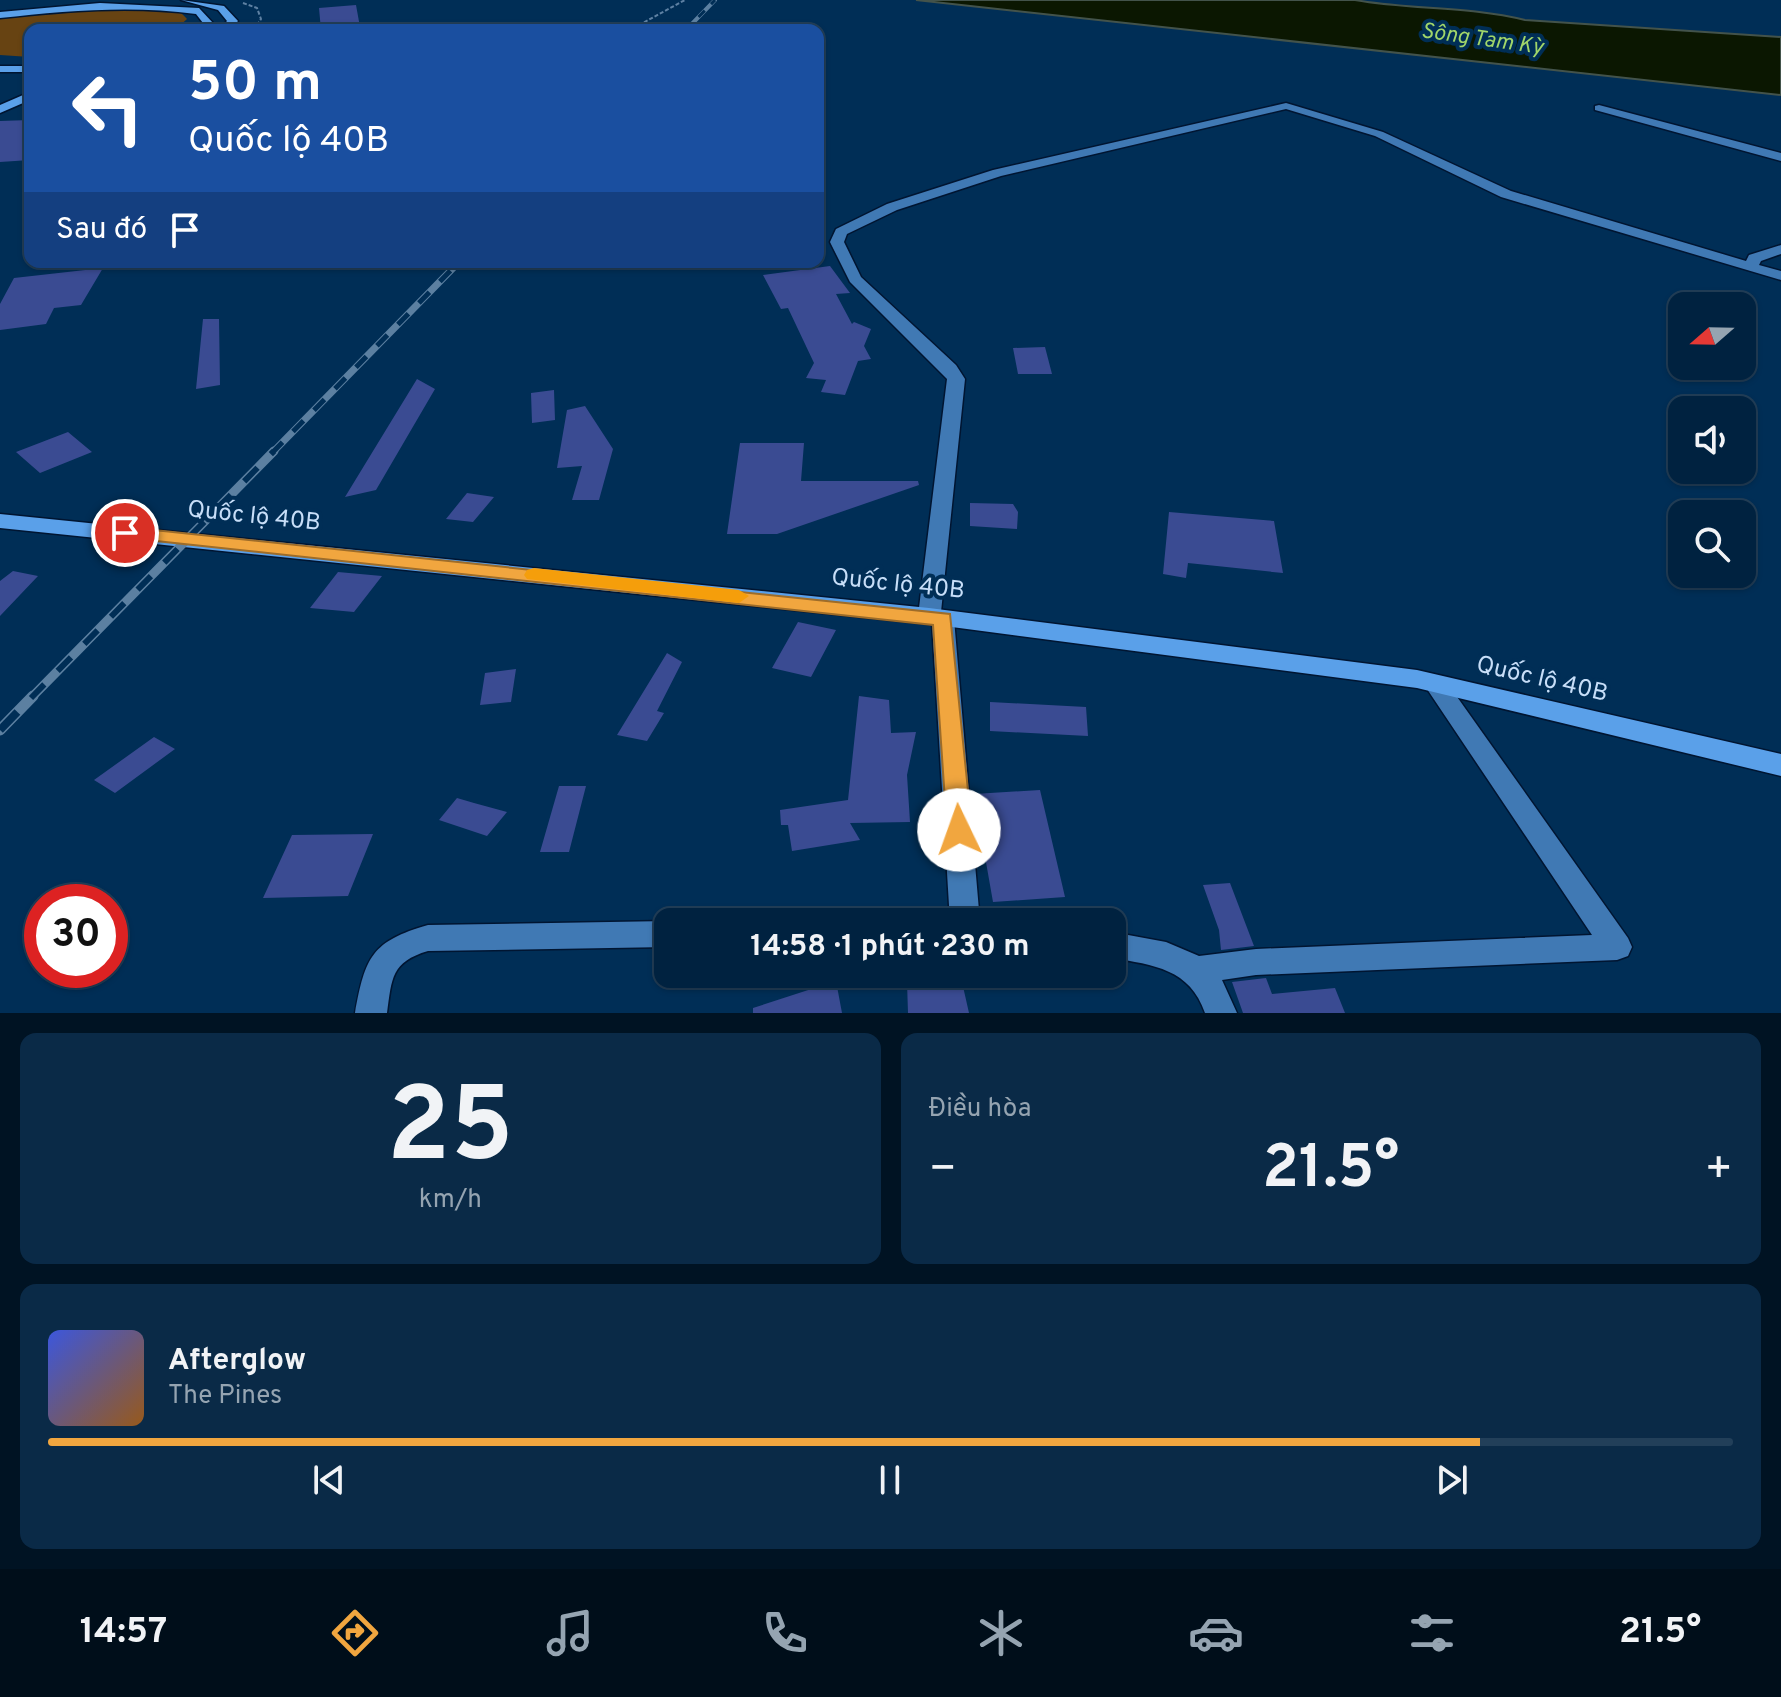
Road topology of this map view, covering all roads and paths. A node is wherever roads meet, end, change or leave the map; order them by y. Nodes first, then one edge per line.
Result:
1 (111, 0) edge
2 (184, 0) edge
3 (234, 0) edge
4 (685, 0) edge
5 (0, 12) edge
6 (207, 24) edge
7 (230, 24) edge
8 (258, 24) edge
9 (641, 24) edge
10 (0, 69) edge
11 (24, 69) edge
12 (24, 99) edge
13 (1599, 108) dead end
14 (0, 109) edge
15 (1781, 157) edge
16 (1781, 249) edge
17 (1752, 265) junction
18 (1781, 276) edge
19 (0, 521) edge
20 (936, 617) junction
21 (1435, 683) junction
22 (1781, 765) edge
23 (964, 908) edge
24 (654, 934) edge
25 (1126, 948) edge
26 (1194, 970) junction
27 (371, 1013) edge
28 (1221, 1013) edge

1 - 5 highway
2 - 7 highway
3 - 8 path
4 - 9 path
5 - 6 highway
10 - 11 highway
12 - 14 highway
13 - 15 street
16 - 17 street
17 - 18 street
17 - 20 street
19 - 20 highway, Quốc lộ 40B
20 - 21 highway, Quốc lộ 40B
20 - 23 street
21 - 22 highway, Quốc lộ 40B
21 - 26 street
24 - 27 street
25 - 26 street
26 - 28 street

